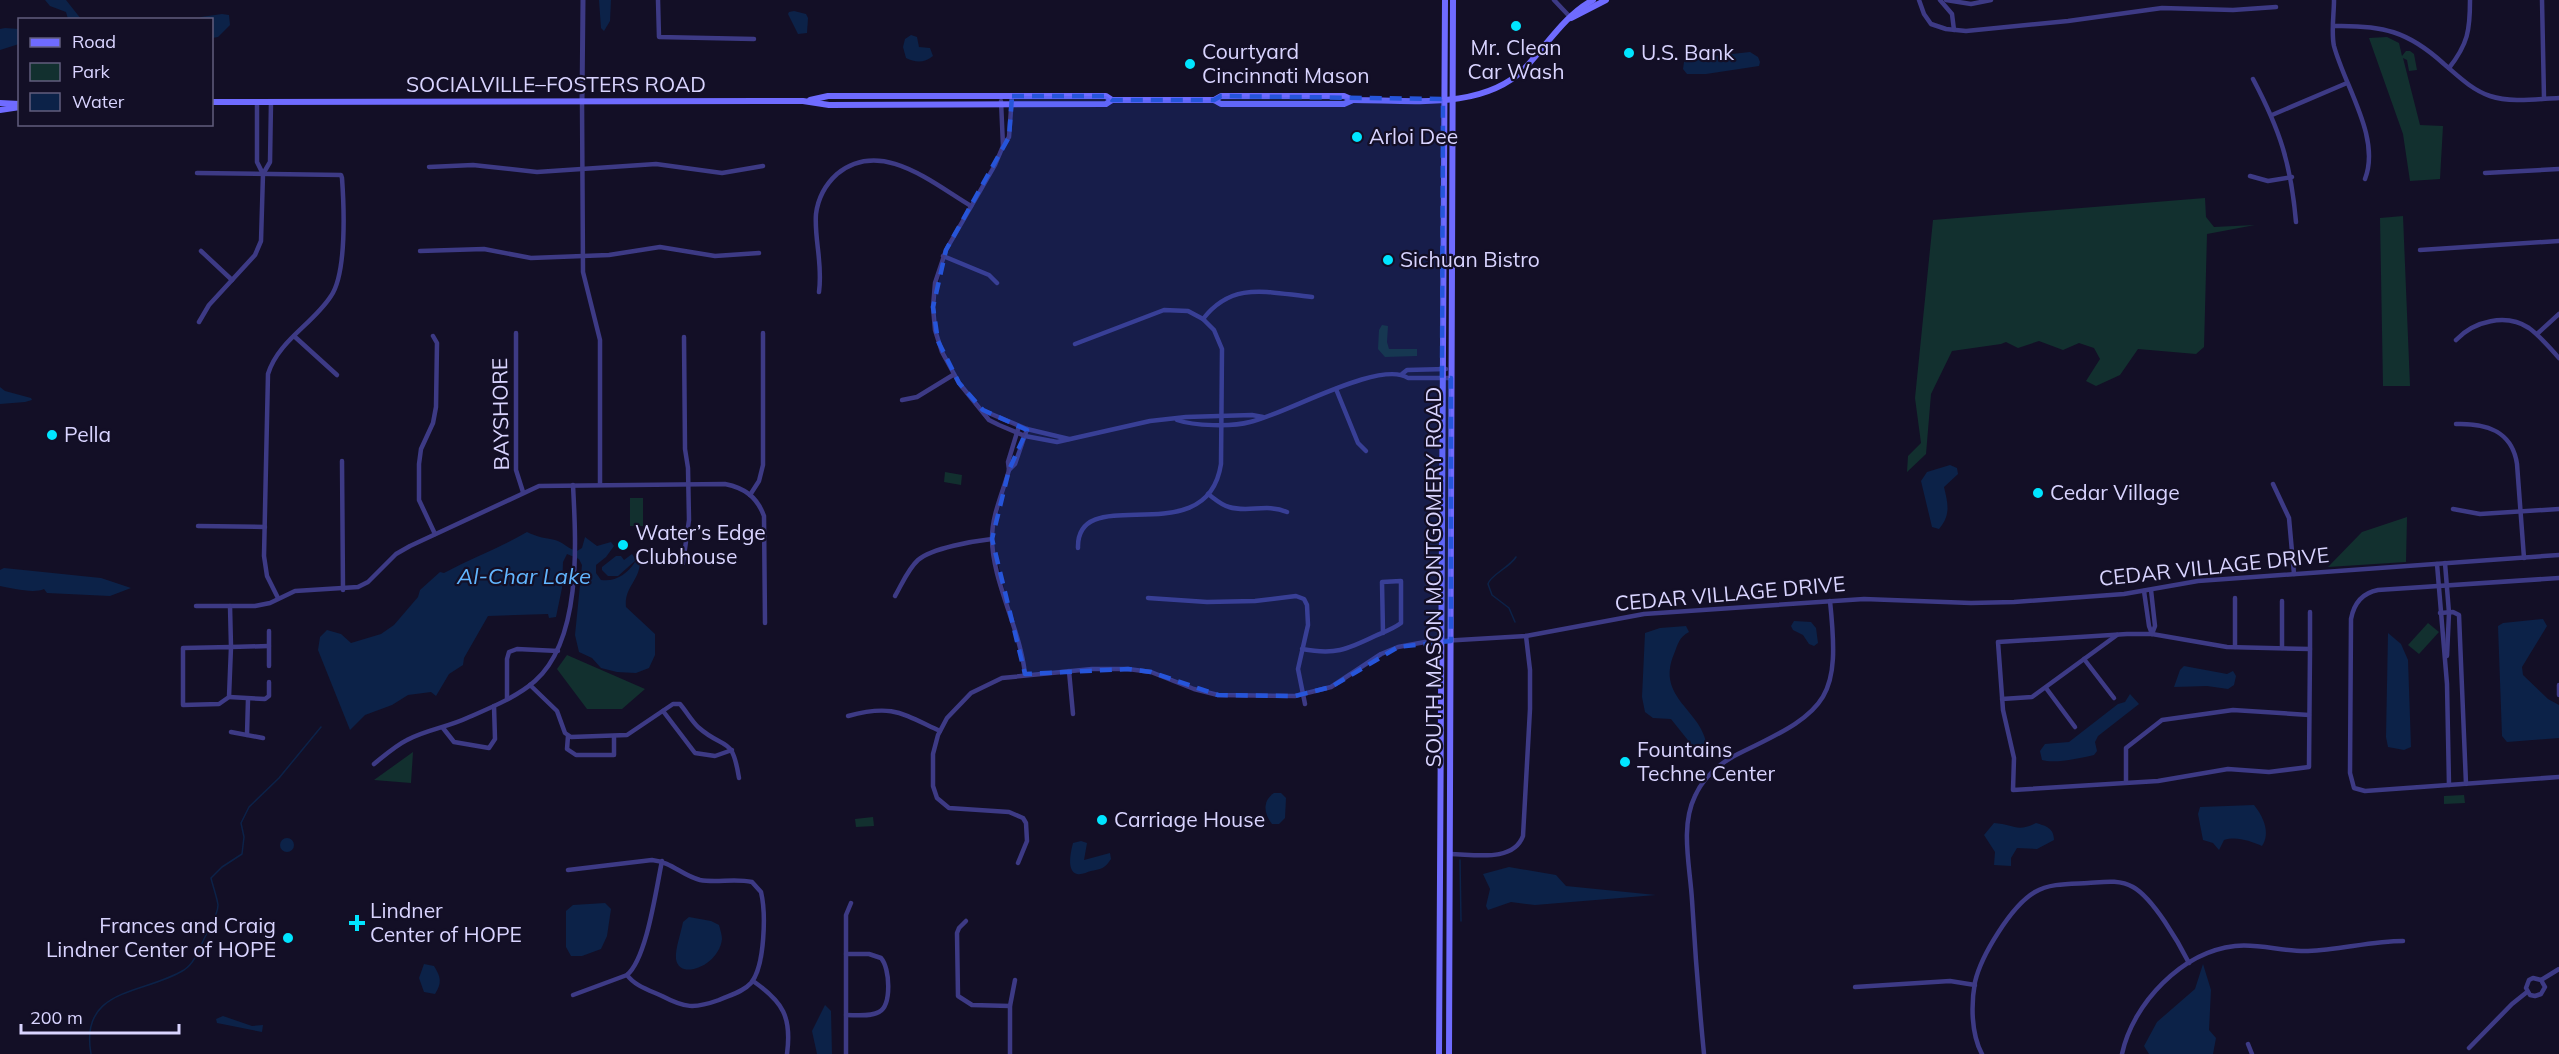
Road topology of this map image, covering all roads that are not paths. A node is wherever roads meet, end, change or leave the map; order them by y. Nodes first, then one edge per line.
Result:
1 (583, 0) edge
2 (658, 0) edge
3 (1445, 0) edge
4 (1453, 0) edge
5 (1554, 0) edge
6 (1593, 0) edge
7 (1606, 0) edge
8 (1919, 0) edge
9 (1940, 0) edge
10 (1946, 0) edge
11 (1991, 0) edge
12 (2175, 0) edge
13 (2334, 0) edge
14 (2470, 0) edge
15 (2542, 0) edge
16 (2175, 7) junction
17 (2277, 7) dead end
18 (1571, 18) junction
19 (2334, 26) junction
20 (1954, 30) junction
21 (754, 39) dead end
22 (2448, 68) junction
23 (2253, 79) dead end
24 (2347, 83) junction
25 (1000, 96) junction
26 (1012, 96) junction
27 (2544, 98) junction
28 (2559, 98) edge
29 (1443, 99) junction
30 (1452, 99) junction
31 (1112, 100) junction
32 (582, 101) junction
33 (803, 101) junction
34 (213, 102) edge
35 (257, 102) junction
36 (271, 102) junction
37 (0, 103) edge
38 (1001, 104) junction
39 (1012, 104) junction
40 (18, 105) edge
41 (18, 106) edge
42 (0, 110) edge
43 (2272, 115) junction
44 (1002, 146) junction
45 (763, 166) dead end
46 (429, 167) dead end
47 (582, 169) junction
48 (2559, 169) edge
49 (197, 173) dead end
50 (2485, 173) dead end
51 (263, 174) junction
52 (2250, 176) dead end
53 (2292, 177) junction
54 (2365, 179) dead end
55 (971, 206) junction
56 (2296, 222) dead end
57 (2559, 241) edge
58 (201, 250) dead end
59 (2420, 250) dead end
60 (420, 251) dead end
61 (759, 253) dead end
62 (582, 254) junction
63 (943, 256) junction
64 (232, 280) junction
65 (997, 283) dead end
66 (819, 292) dead end
67 (1312, 297) dead end
68 (2559, 314) edge
69 (1203, 318) junction
70 (199, 322) dead end
71 (516, 333) dead end
72 (763, 333) dead end
73 (2537, 334) junction
74 (294, 336) junction
75 (433, 336) dead end
76 (684, 337) dead end
77 (2456, 340) dead end
78 (1075, 344) dead end
79 (2559, 358) edge
80 (1451, 369) junction
81 (1442, 370) junction
82 (1402, 374) junction
83 (337, 375) dead end
84 (953, 375) junction
85 (1442, 378) junction
86 (1451, 378) junction
87 (1336, 389) junction
88 (902, 400) dead end
89 (983, 410) junction
90 (1221, 417) junction
91 (1263, 417) junction
92 (1176, 420) junction
93 (1222, 424) junction
94 (2456, 424) dead end
95 (1019, 426) junction
96 (1027, 429) junction
97 (1017, 433) junction
98 (1025, 436) junction
99 (1069, 439) junction
100 (1366, 451) dead end
101 (342, 461) dead end
102 (1009, 471) junction
103 (573, 484) junction
104 (600, 484) junction
105 (689, 484) junction
106 (2273, 484) dead end
107 (524, 492) junction
108 (1208, 494) junction
109 (750, 495) junction
110 (2453, 509) dead end
111 (2559, 509) edge
112 (1287, 512) dead end
113 (2520, 512) junction
114 (198, 526) dead end
115 (265, 527) junction
116 (435, 534) junction
117 (992, 540) junction
118 (1078, 548) dead end
119 (2559, 555) edge
120 (2524, 558) junction
121 (683, 563) dead end
122 (2445, 563) junction
123 (2437, 564) junction
124 (2294, 574) junction
125 (2559, 578) edge
126 (2446, 585) junction
127 (2439, 586) junction
128 (343, 590) junction
129 (2151, 590) junction
130 (2144, 591) junction
131 (895, 596) dead end
132 (278, 598) junction
133 (1148, 598) dead end
134 (2235, 598) dead end
135 (1830, 601) junction
136 (2283, 601) dead end
137 (195, 606) dead end
138 (230, 606) junction
139 (2310, 612) dead end
140 (2440, 613) junction
141 (2449, 613) junction
142 (765, 623) dead end
143 (269, 631) dead end
144 (1383, 633) junction
145 (2117, 634) junction
146 (2152, 634) junction
147 (1526, 636) junction
148 (1441, 641) junction
149 (1450, 641) junction
150 (269, 646) junction
151 (231, 647) junction
152 (2235, 647) junction
153 (2282, 648) junction
154 (1302, 649) junction
155 (2310, 649) junction
156 (558, 651) junction
157 (2084, 659) junction
158 (269, 666) dead end
159 (1070, 671) junction
160 (1024, 674) junction
161 (2446, 674) junction
162 (269, 682) dead end
163 (530, 685) junction
164 (2559, 685) edge
165 (2046, 688) junction
166 (1303, 695) junction
167 (2559, 695) edge
168 (230, 698) junction
169 (507, 698) junction
170 (2114, 698) dead end
171 (248, 699) junction
172 (2002, 699) junction
173 (1305, 705) dead end
174 (494, 706) junction
175 (663, 711) junction
176 (1073, 714) dead end
177 (2309, 715) junction
178 (848, 716) dead end
179 (2075, 727) dead end
180 (442, 728) junction
181 (940, 731) junction
182 (231, 732) dead end
183 (247, 735) junction
184 (568, 736) junction
185 (614, 736) junction
186 (263, 738) dead end
187 (732, 750) junction
188 (374, 764) dead end
189 (2559, 777) edge
190 (739, 778) dead end
191 (2126, 782) junction
192 (2466, 784) junction
193 (2449, 785) junction
194 (1450, 854) junction
195 (662, 861) junction
196 (1018, 863) dead end
197 (568, 870) dead end
198 (851, 903) dead end
199 (966, 921) dead end
200 (2403, 941) dead end
201 (846, 954) junction
202 (2189, 963) junction
203 (2559, 969) edge
204 (627, 975) junction
205 (1015, 980) dead end
206 (2541, 980) junction
207 (753, 981) junction
208 (1975, 985) junction
209 (1855, 987) dead end
210 (2527, 993) junction
211 (573, 995) dead end
212 (1010, 1006) junction
213 (846, 1015) junction
214 (2248, 1044) dead end
215 (2469, 1048) dead end
216 (787, 1054) edge
217 (846, 1054) edge
218 (1010, 1054) edge
219 (1439, 1054) edge
220 (1449, 1054) edge
221 (1704, 1054) edge
222 (1982, 1054) edge
223 (2122, 1054) edge
224 (2252, 1054) edge

1 - 32 street
2 - 21 street
3 - 29 main road, SOUTH MASON MONTGOMERY ROAD
4 - 30 main road, SOUTH MASON MONTGOMERY ROAD
5 - 18 street
6 - 18 main road, SOCIALVILLE–FOSTERS ROAD
7 - 18 main road, SOCIALVILLE–FOSTERS ROAD
8 - 20 street
9 - 20 street
10 - 11 street
12 - 16 street
13 - 19 street
14 - 22 street
15 - 27 street
16 - 17 street
16 - 20 street
18 - 30 main road, SOCIALVILLE–FOSTERS ROAD
19 - 22 street
19 - 24 street
22 - 27 street
23 - 43 street
24 - 43 street
24 - 54 street
25 - 26 main road, SOCIALVILLE–FOSTERS ROAD
25 - 33 main road, SOCIALVILLE–FOSTERS ROAD
25 - 38 street
26 - 31 main road, SOCIALVILLE–FOSTERS ROAD
26 - 39 street
27 - 28 street
29 - 30 main road, SOCIALVILLE–FOSTERS ROAD
29 - 31 main road, SOCIALVILLE–FOSTERS ROAD
29 - 81 main road, SOUTH MASON MONTGOMERY ROAD
30 - 80 main road, SOUTH MASON MONTGOMERY ROAD
31 - 39 main road, SOCIALVILLE–FOSTERS ROAD
32 - 33 main road, SOCIALVILLE–FOSTERS ROAD
32 - 36 main road, SOCIALVILLE–FOSTERS ROAD
32 - 47 street
33 - 38 main road, SOCIALVILLE–FOSTERS ROAD
34 - 35 main road, SOCIALVILLE–FOSTERS ROAD
35 - 36 main road, SOCIALVILLE–FOSTERS ROAD
35 - 51 street
36 - 51 street
37 - 40 main road
38 - 39 main road, SOCIALVILLE–FOSTERS ROAD
38 - 44 street
39 - 44 street
41 - 42 main road
43 - 53 street
44 - 55 street
45 - 47 street
46 - 47 street
47 - 62 street
48 - 50 street
49 - 51 street
51 - 64 street
51 - 74 street
52 - 53 street
53 - 56 street
55 - 63 street
55 - 66 street
57 - 59 street
58 - 64 street
60 - 62 street
61 - 62 street
62 - 104 street
63 - 65 street
63 - 84 street
64 - 70 street
67 - 69 street
68 - 73 street
69 - 78 street
69 - 90 street
71 - 107 street, BAYSHORE
72 - 109 street
73 - 77 street
73 - 79 street
74 - 83 street
74 - 115 street
75 - 116 street
76 - 105 street
80 - 81 street
80 - 86 main road, SOUTH MASON MONTGOMERY ROAD
81 - 82 street
81 - 85 main road, SOUTH MASON MONTGOMERY ROAD
82 - 85 street
82 - 87 street
84 - 88 street
84 - 89 street
85 - 86 street
85 - 148 main road, SOUTH MASON MONTGOMERY ROAD
86 - 149 main road, SOUTH MASON MONTGOMERY ROAD
87 - 91 street
87 - 100 street
89 - 95 street
89 - 97 street
90 - 91 street
90 - 92 street
90 - 93 street
91 - 93 street
92 - 93 street
92 - 99 street
93 - 108 street
94 - 113 street
95 - 96 street
95 - 97 street
96 - 98 street
96 - 99 street
97 - 98 street
97 - 102 street
98 - 99 street
98 - 102 street
101 - 128 street
102 - 117 street
103 - 104 street
103 - 107 street
103 - 156 street
104 - 105 street
105 - 109 street
105 - 121 street
106 - 124 street
107 - 116 street
108 - 112 street
108 - 118 street
109 - 142 street
110 - 113 street
111 - 113 street
113 - 120 street
114 - 115 street
115 - 132 street
116 - 128 street
117 - 131 street
117 - 160 street
119 - 120 street, CEDAR VILLAGE DRIVE
120 - 122 street, CEDAR VILLAGE DRIVE
122 - 123 street, CEDAR VILLAGE DRIVE
122 - 126 street
123 - 124 street, CEDAR VILLAGE DRIVE
123 - 127 street
124 - 129 street, CEDAR VILLAGE DRIVE
125 - 126 street
126 - 127 street
126 - 141 street
127 - 140 street
127 - 193 street
128 - 132 street
129 - 130 street, CEDAR VILLAGE DRIVE
129 - 146 street
130 - 135 street, CEDAR VILLAGE DRIVE
130 - 146 street
132 - 138 street
133 - 154 street
134 - 152 street
135 - 147 street, CEDAR VILLAGE DRIVE
135 - 221 street
136 - 153 street
137 - 138 street
138 - 151 street
139 - 155 street
140 - 141 street
140 - 161 street
141 - 161 street
141 - 192 street
143 - 150 street
144 - 144 street
144 - 154 street
145 - 146 street
145 - 157 street
145 - 172 street
146 - 152 street
147 - 149 street, CEDAR VILLAGE DRIVE
147 - 194 street
148 - 149 street, CEDAR VILLAGE DRIVE
148 - 166 street, CEDAR VILLAGE DRIVE
148 - 219 main road, SOUTH MASON MONTGOMERY ROAD
149 - 194 main road, SOUTH MASON MONTGOMERY ROAD
150 - 151 street
150 - 158 street
151 - 168 street
151 - 168 street
152 - 153 street
153 - 155 street
154 - 166 street
155 - 177 street
156 - 163 street
156 - 169 street
157 - 165 street
157 - 170 street
159 - 160 street, CEDAR VILLAGE DRIVE
159 - 166 street, CEDAR VILLAGE DRIVE
159 - 176 street
160 - 181 street, CEDAR VILLAGE DRIVE
161 - 193 street
162 - 171 street
163 - 169 street
163 - 184 street
164 - 167 street
165 - 172 street
165 - 179 street
166 - 173 street
168 - 171 street
169 - 174 street
171 - 183 street
172 - 191 street
174 - 180 street
174 - 180 street
175 - 185 street
175 - 187 street
175 - 187 street
177 - 191 street
177 - 191 street
178 - 181 street
180 - 188 street
181 - 196 street, CEDAR VILLAGE DRIVE
182 - 183 street
183 - 186 street
184 - 185 street
184 - 185 street
187 - 190 street
189 - 192 street
192 - 193 street
194 - 220 main road, SOUTH MASON MONTGOMERY ROAD
195 - 197 street
195 - 204 street
195 - 207 street
198 - 201 street
199 - 212 street
200 - 202 street
201 - 213 street
201 - 213 street
202 - 208 street
202 - 223 street
203 - 206 street
204 - 207 street
204 - 211 street
205 - 212 street
206 - 210 street
206 - 210 street
207 - 216 street
208 - 209 street
208 - 222 street
210 - 215 street
212 - 218 street
213 - 217 street
214 - 224 street

